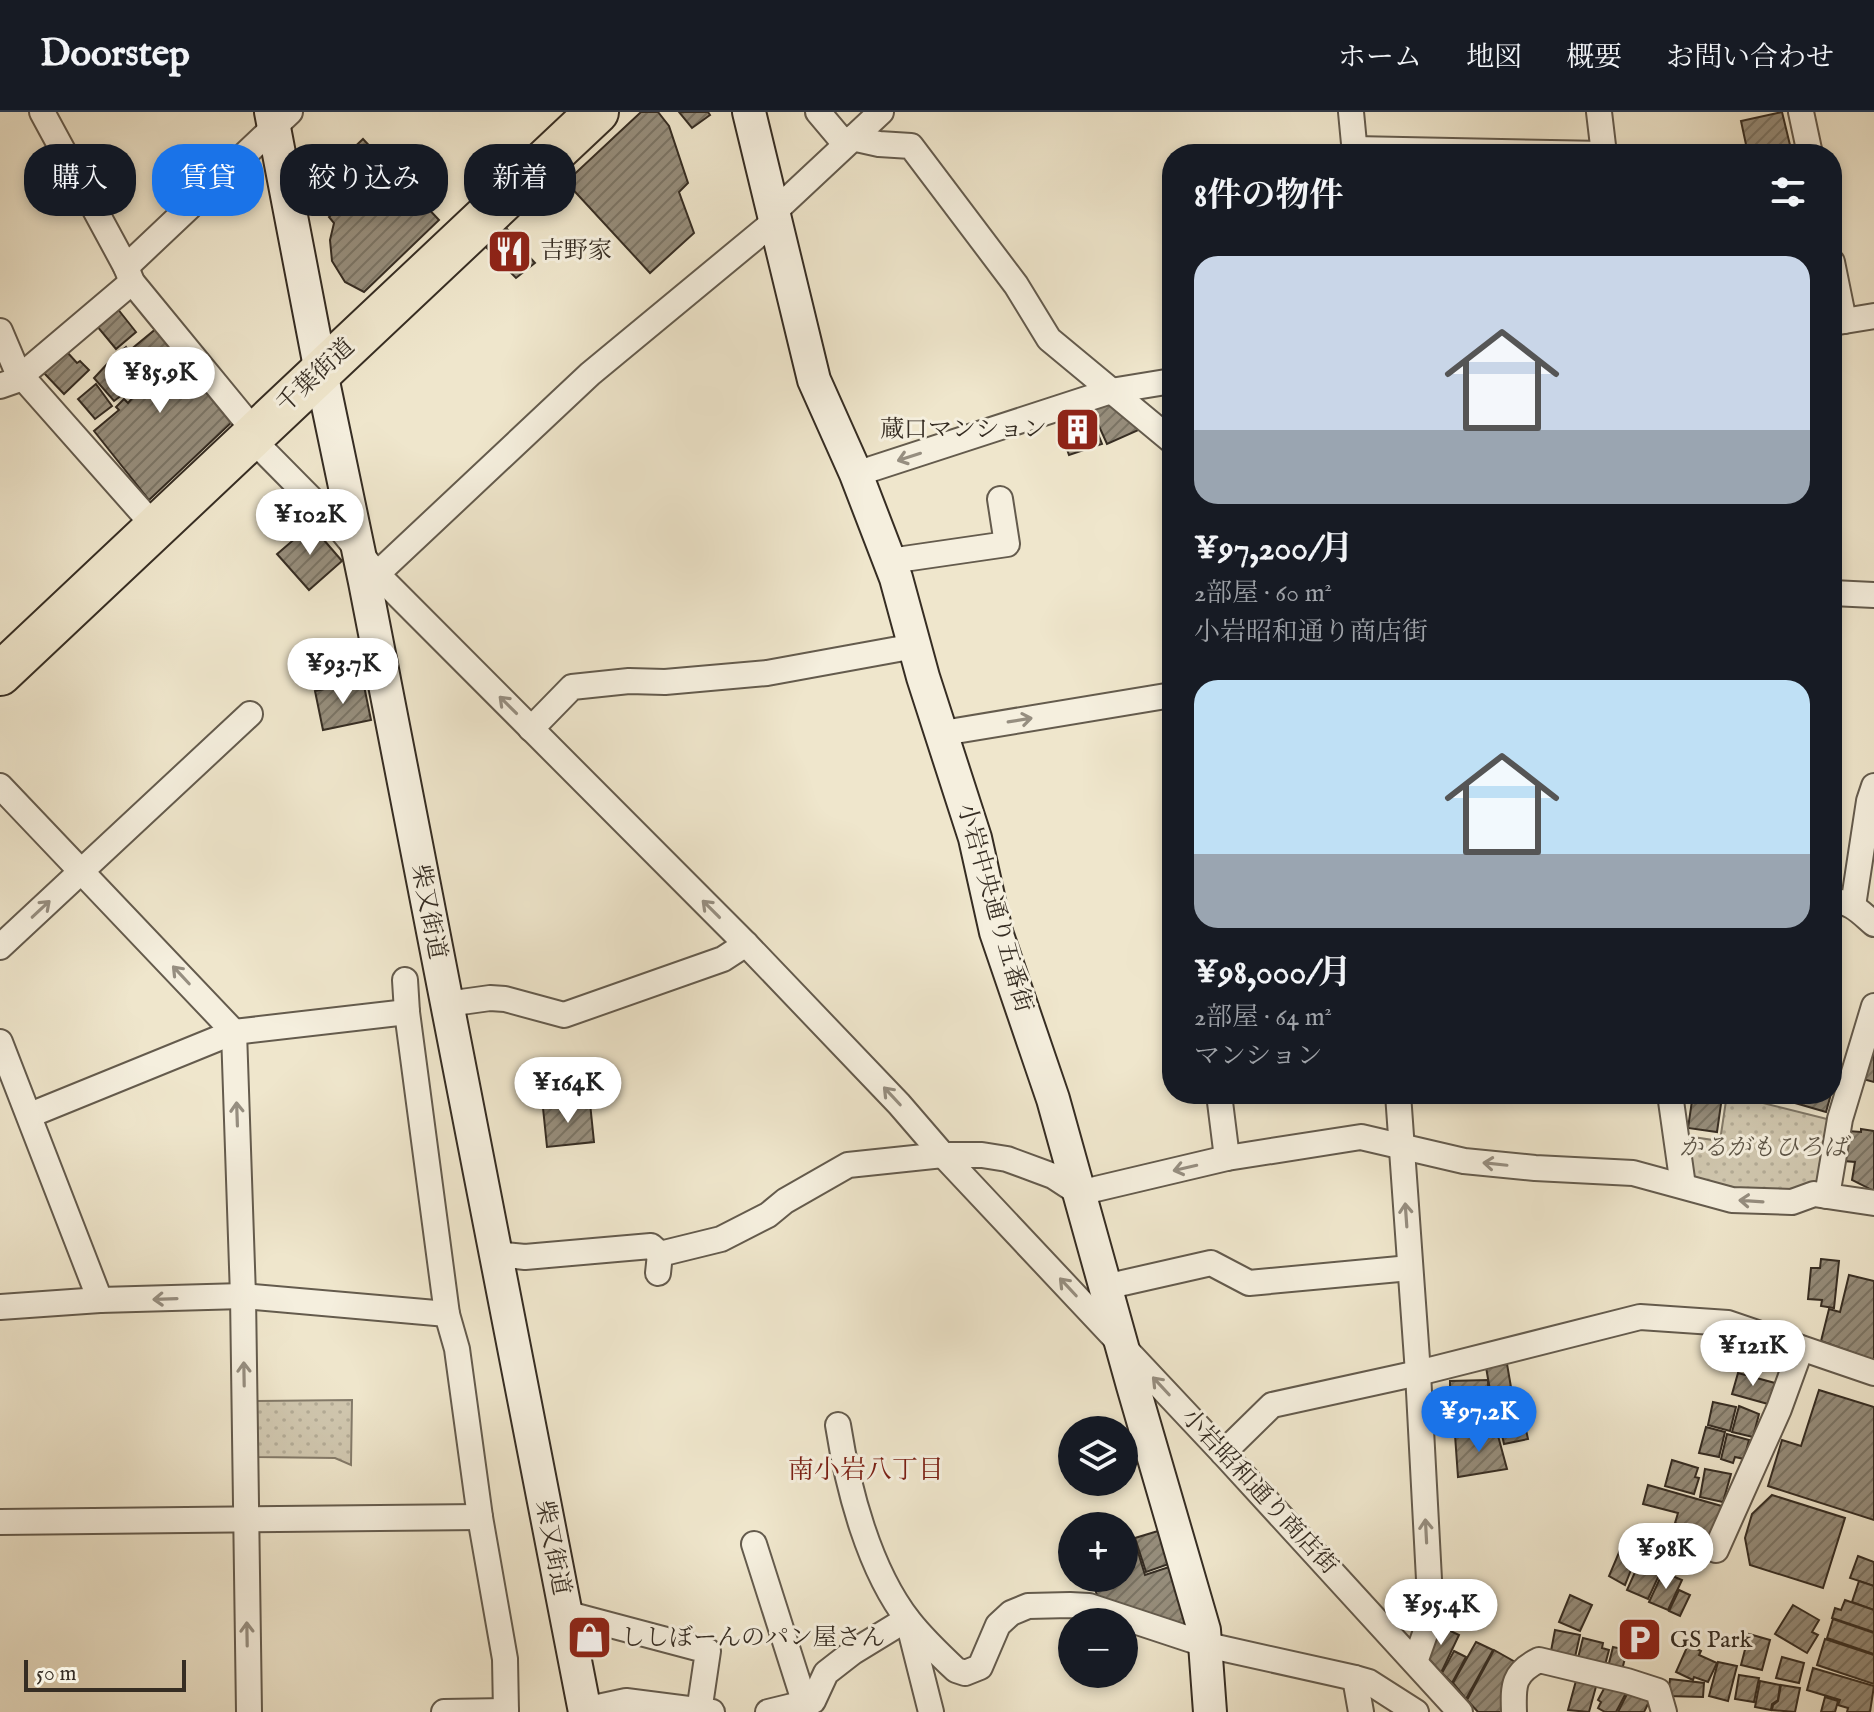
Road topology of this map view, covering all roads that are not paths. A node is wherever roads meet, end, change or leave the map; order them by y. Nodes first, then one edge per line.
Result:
1 (42, 112) edge
2 (597, 112) edge
3 (749, 112) edge
4 (818, 112) edge
5 (881, 112) edge
6 (1351, 112) edge
7 (1599, 112) edge
8 (1801, 112) edge
9 (278, 117) edge
10 (848, 141) junction
11 (1353, 144) edge
12 (1603, 144) edge
13 (1808, 144) edge
14 (775, 217) junction
15 (129, 274) junction
16 (1874, 316) edge
17 (1842, 321) edge
18 (0, 331) edge
19 (321, 372) junction
20 (15, 380) edge
21 (1162, 383) edge
22 (1111, 391) junction
23 (1162, 433) edge
24 (253, 436) junction
25 (856, 474) junction
26 (1000, 499) dead end
27 (156, 528) junction
28 (890, 561) junction
29 (367, 562) junction
30 (1842, 593) edge
31 (1874, 595) edge
32 (915, 646) junction
33 (0, 674) edge
34 (1162, 697) edge
35 (250, 714) dead end
36 (531, 729) junction
37 (943, 733) junction
38 (0, 786) edge
39 (1874, 786) edge
40 (81, 870) junction
41 (1842, 904) edge
42 (1874, 924) edge
43 (746, 944) junction
44 (0, 947) edge
45 (405, 980) dead end
46 (447, 1004) junction
47 (1874, 1006) edge
48 (407, 1012) junction
49 (234, 1032) junction
50 (0, 1042) edge
51 (1220, 1104) edge
52 (1399, 1104) edge
53 (1671, 1104) edge
54 (30, 1115) junction
55 (1401, 1147) junction
56 (943, 1155) junction
57 (1227, 1158) junction
58 (1683, 1186) junction
59 (1079, 1193) junction
60 (1827, 1196) junction
61 (1874, 1203) edge
62 (495, 1254) junction
63 (1410, 1268) junction
64 (1105, 1287) junction
65 (243, 1296) junction
66 (100, 1300) junction
67 (0, 1307) edge
68 (447, 1314) junction
69 (1121, 1344) junction
70 (1798, 1347) junction
71 (1418, 1373) junction
72 (1874, 1373) edge
73 (838, 1425) dead end
74 (1223, 1453) junction
75 (480, 1517) junction
76 (245, 1518) junction
77 (0, 1522) edge
78 (754, 1544) dead end
79 (1716, 1550) dead end
80 (565, 1613) junction
81 (907, 1619) junction
82 (1207, 1645) junction
83 (1415, 1662) junction
84 (1355, 1678) junction
85 (805, 1704) junction
86 (584, 1711) edge
87 (249, 1712) edge
88 (444, 1712) edge
89 (506, 1712) edge
90 (699, 1712) edge
91 (712, 1712) edge
92 (768, 1712) edge
93 (931, 1712) edge
94 (1210, 1712) edge
95 (1361, 1712) edge
96 (1416, 1712) edge
97 (1460, 1712) edge
98 (1514, 1712) edge
99 (1664, 1712) edge

1 - 15 street, 小岩昭和通り商店街
2 - 19 highway, 千葉街道
3 - 14 street, 小岩中央通り五番街
4 - 10 street
5 - 10 street
6 - 11 street
7 - 12 street
8 - 13 street
9 - 15 street
9 - 19 street, 柴又街道
10 - 14 street
10 - 22 street
14 - 25 street, 小岩中央通り五番街
14 - 29 street
15 - 20 street
15 - 24 street, 小岩昭和通り商店街
16 - 17 street
18 - 20 street
19 - 24 highway, 千葉街道
19 - 29 street, 柴又街道
20 - 27 street
21 - 22 street
22 - 23 street
22 -> 25 street
24 - 27 highway, 千葉街道
24 - 29 street, 小岩昭和通り商店街
25 - 28 street, 小岩中央通り五番街
26 - 28 street
27 - 33 highway, 千葉街道
28 - 32 street, 小岩中央通り五番街
36 -> 29 street, 小岩昭和通り商店街
29 - 46 street, 柴又街道
30 - 31 street
32 - 36 street
32 - 37 street, 小岩中央通り五番街
37 -> 34 street
35 - 40 street
43 -> 36 street, 小岩昭和通り商店街
37 - 59 street, 小岩中央通り五番街
38 - 40 street
39 - 41 street
44 -> 40 street
49 -> 40 street
41 - 42 street
43 - 46 street
56 -> 43 street, 小岩昭和通り商店街
45 - 48 street
46 - 62 street, 柴又街道
47 - 60 street
48 - 49 street
48 - 68 street
49 - 54 street
65 -> 49 street
50 - 54 street
51 - 57 street
52 - 55 street
53 - 58 street
54 - 66 street
55 - 57 street
58 -> 55 street
63 -> 55 street
56 - 59 street
56 - 62 street
69 -> 56 street, 小岩昭和通り商店街
57 -> 59 street
60 -> 58 street
59 - 64 street, 小岩中央通り五番街
60 - 61 street
62 - 80 street, 柴又街道
63 - 64 street
63 - 71 street
64 - 69 street, 小岩中央通り五番街
65 -> 66 street
65 - 68 street
76 -> 65 street
66 - 67 street
68 - 75 street
74 -> 69 street, 小岩昭和通り商店街
69 - 82 street, 小岩中央通り五番街
70 - 71 street
70 - 72 street
70 - 79 street
71 - 74 street
83 -> 71 street
73 - 81 street
74 - 83 street, 小岩昭和通り商店街
75 - 76 street
75 - 89 street
76 - 77 street
87 -> 76 street
78 - 85 street
80 - 86 street, 柴又街道
80 - 90 street
81 - 82 street
81 - 85 street
81 - 93 street
82 - 84 street
82 - 94 street, 小岩中央通り五番街
83 - 97 street, 小岩昭和通り商店街
84 - 95 street
84 - 96 street
85 - 92 street
86 - 90 street
88 - 89 street
90 - 91 street
98 - 99 street

